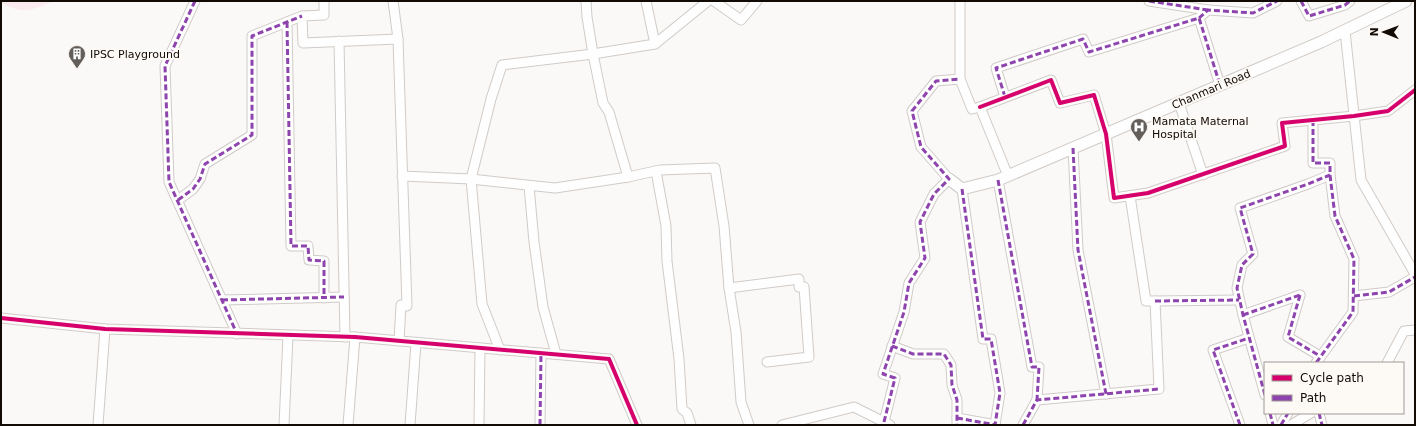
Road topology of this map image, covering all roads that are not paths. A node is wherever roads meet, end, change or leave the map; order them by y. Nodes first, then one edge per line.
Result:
1 (195, 1) edge
2 (324, 1) edge
3 (393, 1) edge
4 (586, 1) edge
5 (646, 1) edge
6 (708, 1) edge
7 (714, 1) edge
8 (757, 1) edge
9 (960, 1) edge
10 (1149, 1) edge
11 (1277, 1) edge
12 (1301, 1) edge
13 (1350, 1) edge
14 (1406, 1) edge
15 (1208, 10) junction
16 (302, 16) junction
17 (1200, 18) junction
18 (287, 22) junction
19 (1345, 31) junction
20 (398, 39) junction
21 (339, 40) junction
22 (655, 44) junction
23 (593, 54) junction
24 (960, 79) junction
25 (1220, 85) junction
26 (1415, 90) edge
27 (1005, 97) junction
28 (1179, 103) junction
29 (980, 107) junction
30 (1354, 116) junction
31 (1313, 120) junction
32 (1106, 134) junction
33 (1073, 148) junction
34 (656, 171) junction
35 (1203, 175) junction
36 (1330, 175) junction
37 (402, 176) junction
38 (628, 177) junction
39 (1003, 178) junction
40 (471, 179) junction
41 (949, 179) junction
42 (530, 186) junction
43 (962, 189) junction
44 (1130, 196) junction
45 (178, 200) junction
46 (1415, 274) edge
47 (1415, 278) edge
48 (729, 288) junction
49 (1354, 296) junction
50 (344, 297) junction
51 (324, 298) junction
52 (222, 300) junction
53 (1155, 300) junction
54 (1239, 300) junction
55 (1242, 315) junction
56 (1, 318) edge
57 (105, 329) junction
58 (1415, 330) edge
59 (237, 334) junction
60 (288, 336) junction
61 (345, 337) junction
62 (355, 337) junction
63 (1249, 338) junction
64 (399, 341) junction
65 (416, 343) junction
66 (892, 346) junction
67 (480, 348) junction
68 (500, 350) junction
69 (541, 353) junction
70 (556, 354) junction
71 (1318, 360) edge
72 (767, 362) dead end
73 (1388, 362) edge
74 (1264, 391) edge
75 (1106, 394) junction
76 (1037, 400) junction
77 (1270, 414) edge
78 (1287, 414) edge
79 (1309, 414) edge
80 (1319, 414) edge
81 (957, 422) edge
82 (635, 424) edge
83 (887, 424) edge
84 (98, 425) edge
85 (284, 425) edge
86 (348, 425) edge
87 (410, 425) edge
88 (479, 425) edge
89 (540, 425) edge
90 (691, 425) edge
91 (749, 425) edge
92 (782, 425) edge
93 (995, 425) edge
94 (1023, 425) edge
95 (1240, 425) edge
96 (1273, 425) edge
97 (1281, 425) edge
98 (1291, 425) edge
99 (1322, 425) edge

1 - 45 street
2 - 16 street
3 - 20 street
4 - 23 street
5 - 22 street
6 - 22 street
7 - 8 street
9 - 24 street
10 - 15 street
11 - 15 street
12 - 13 street
14 - 19 street, Chanmari Road
15 - 17 street
16 - 18 street
16 - 21 street
17 - 25 street
17 - 27 street
18 - 45 street
18 - 51 street
19 - 25 street, Chanmari Road
19 - 30 street
20 - 21 street
20 - 37 street
21 - 50 street
22 - 23 street
23 - 38 street
23 - 40 street
24 - 29 street
24 - 41 street
25 - 28 street, Chanmari Road
26 - 30 street
27 - 29 street
27 - 32 street
28 - 32 street, Chanmari Road
28 - 35 street
29 - 39 street
30 - 31 street
30 - 46 street
31 - 35 street
31 - 36 street
32 - 33 street, Chanmari Road
32 - 44 street
33 - 39 street, Chanmari Road
33 - 75 street
34 - 38 street
34 - 48 street
34 - 90 street
35 - 44 street
36 - 49 street
36 - 54 street
37 - 40 street
37 - 64 street
38 - 42 street
39 - 43 street, Chanmari Road
39 - 76 street
40 - 42 street
40 - 68 street
41 - 43 street
41 - 66 street
42 - 70 street
43 - 93 street
44 - 53 street
45 - 52 street
47 - 49 street
48 - 72 street
48 - 91 street
49 - 71 street
50 - 51 street
50 - 61 street
51 - 52 street
52 - 59 street
53 - 54 street
53 - 75 street
54 - 55 street
55 - 63 street
55 - 71 street
56 - 57 street
57 - 59 street
57 - 84 street
58 - 73 street
59 - 60 street
60 - 61 street
60 - 85 street
61 - 62 street
62 - 64 street
62 - 86 street
63 - 74 street
63 - 95 street
64 - 65 street
65 - 67 street
65 - 87 street
66 - 81 street
66 - 83 street
67 - 68 street
67 - 88 street
68 - 69 street
69 - 70 street
69 - 89 street
70 - 82 street
75 - 76 street
76 - 94 street
77 - 96 street
78 - 97 street
79 - 98 street
80 - 99 street
81 - 93 street
83 - 92 street

